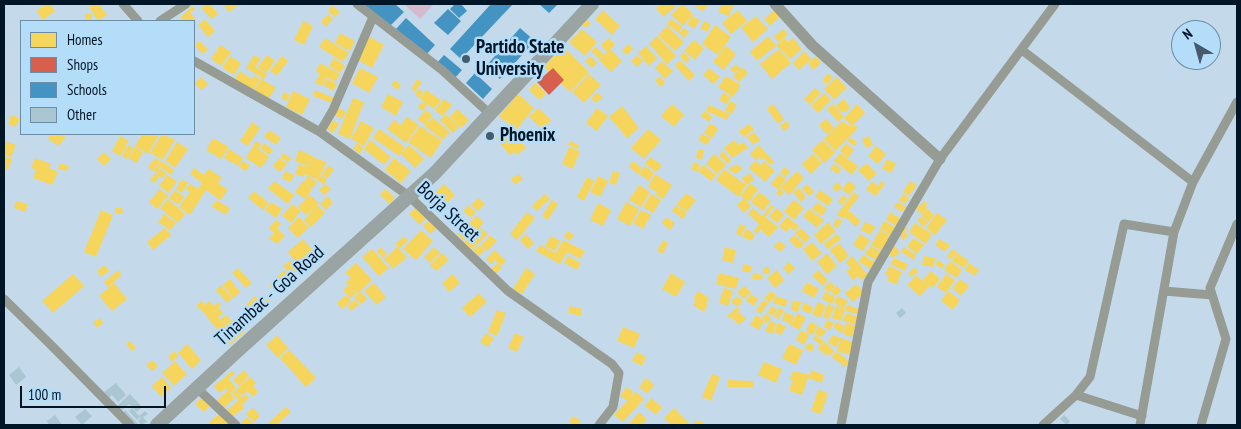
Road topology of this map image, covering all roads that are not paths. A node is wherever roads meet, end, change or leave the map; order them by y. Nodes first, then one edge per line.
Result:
1 (123, 4) edge
2 (186, 4) edge
3 (357, 4) edge
4 (592, 4) edge
5 (775, 4) edge
6 (1055, 4) edge
7 (373, 17) junction
8 (137, 20) edge
9 (162, 20) edge
10 (1022, 50) junction
11 (195, 62) edge
12 (1237, 102) edge
13 (490, 114) junction
14 (320, 132) junction
15 (940, 159) junction
16 (1193, 182) junction
17 (410, 196) junction
18 (1237, 224) edge
19 (1174, 232) junction
20 (1164, 290) junction
21 (1212, 295) junction
22 (4, 299) edge
23 (198, 389) junction
24 (1076, 395) junction
25 (1142, 416) junction
26 (130, 425) edge
27 (157, 425) edge
28 (236, 425) edge
29 (598, 425) edge
30 (841, 425) edge
31 (1043, 425) edge
32 (1140, 425) edge
33 (1201, 425) edge

1 - 8 street
2 - 9 street
3 - 7 street
4 - 13 main road, Tinambac - Goa Road
5 - 15 street
6 - 10 street
7 - 13 street
7 - 14 street
10 - 15 street
10 - 16 street
11 - 14 street, Borja Street
12 - 16 street
13 - 17 main road, Tinambac - Goa Road
14 - 17 street, Borja Street
15 - 30 street
16 - 19 street
17 - 23 main road, Tinambac - Goa Road
17 - 29 street, Borja Street
18 - 21 street
19 - 20 street
19 - 24 street
20 - 21 street
20 - 25 street
21 - 33 street
22 - 26 street
23 - 27 main road, Tinambac - Goa Road
23 - 28 street
24 - 25 street
24 - 31 street
25 - 32 street

